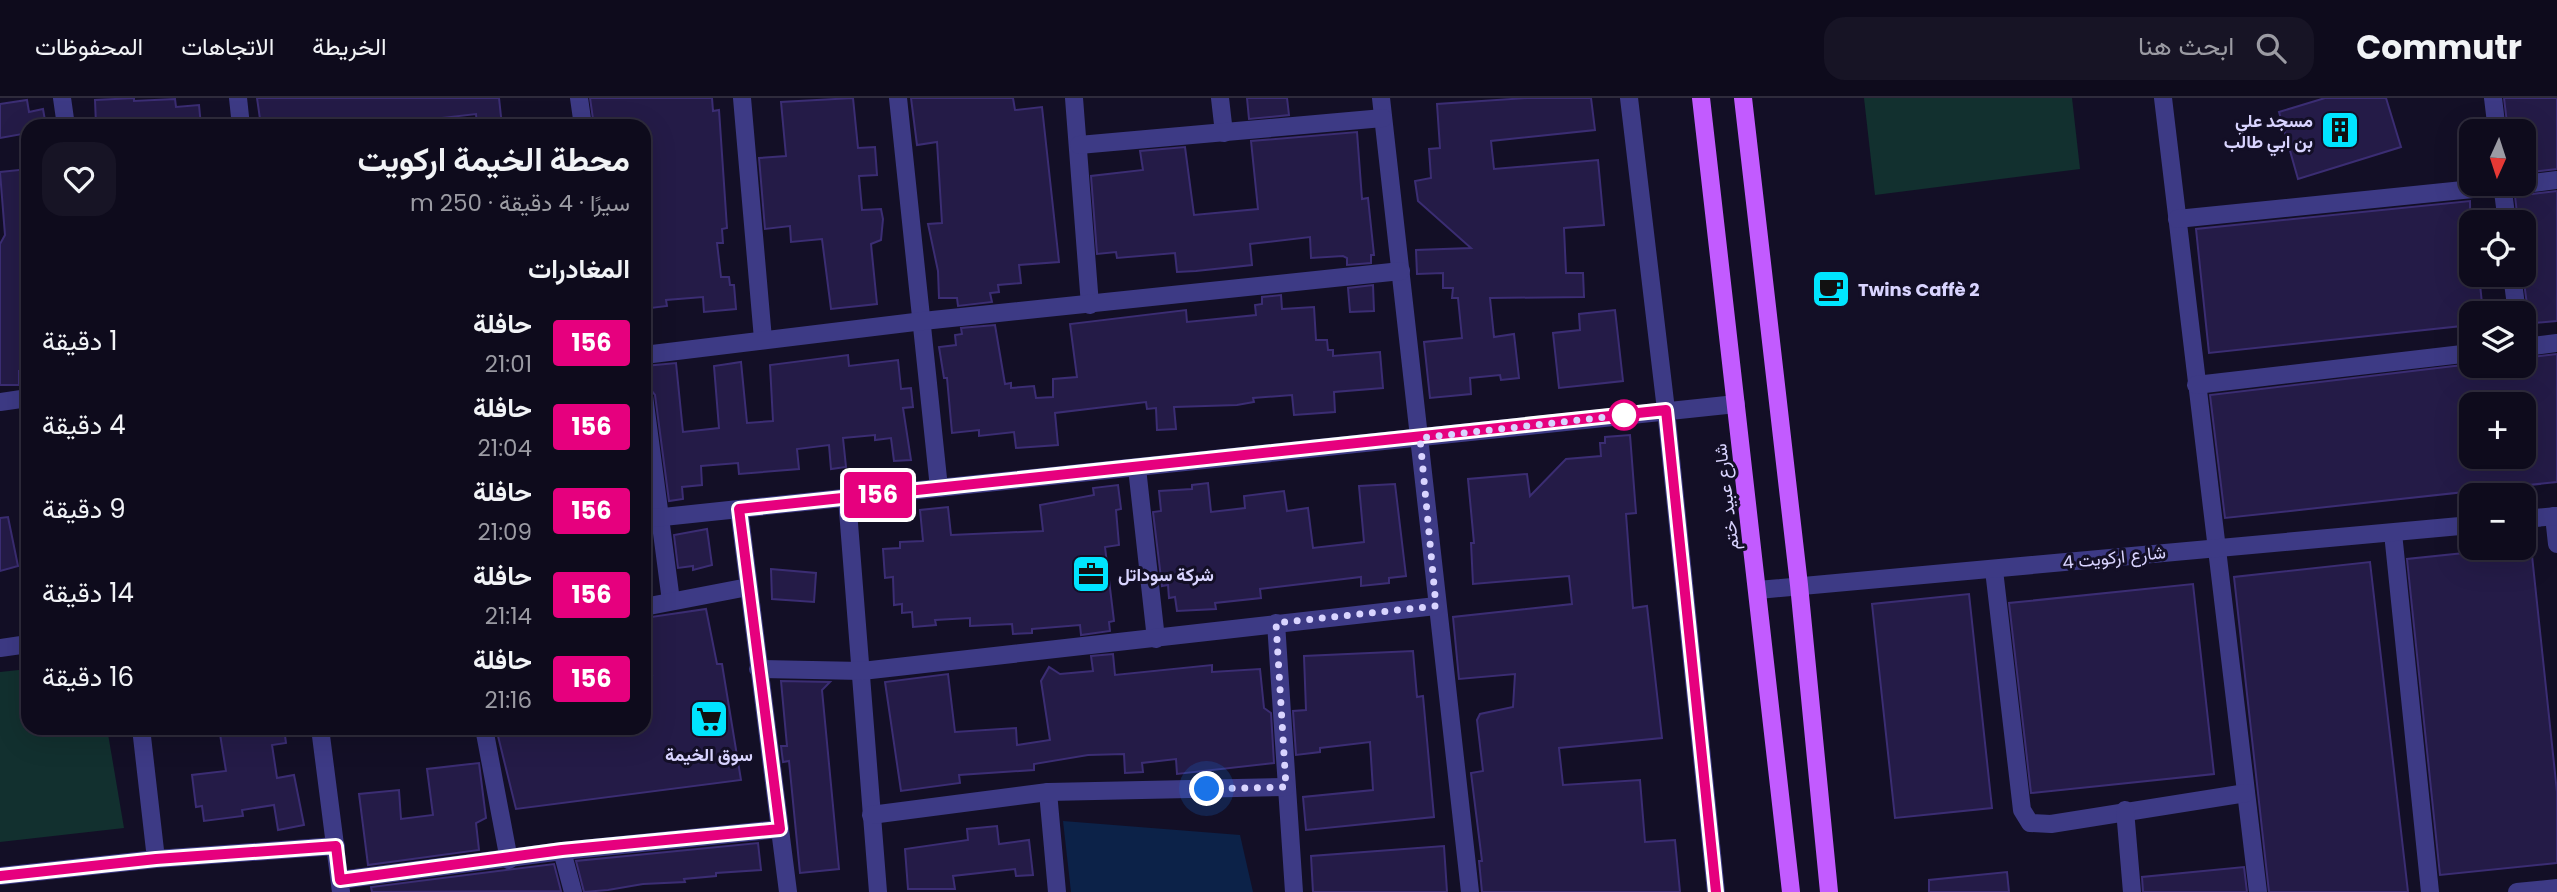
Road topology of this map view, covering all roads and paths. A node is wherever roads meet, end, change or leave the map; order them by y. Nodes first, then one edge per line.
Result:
1 (62, 98) edge
2 (238, 98) edge
3 (579, 98) edge
4 (741, 98) edge
5 (898, 98) edge
6 (1074, 98) edge
7 (1220, 98) edge
8 (1381, 98) edge
9 (1629, 98) edge
10 (1701, 98) edge
11 (1743, 98) edge
12 (2163, 98) edge
13 (2493, 98) edge
14 (1382, 118) junction
15 (65, 119) edge
16 (240, 119) edge
17 (582, 119) edge
18 (2496, 119) edge
19 (1224, 133) junction
20 (1079, 145) junction
21 (2557, 180) edge
22 (2536, 182) edge
23 (2459, 190) edge
24 (2177, 219) junction
25 (1401, 271) junction
26 (1090, 305) junction
27 (923, 321) junction
28 (764, 339) junction
29 (2557, 343) edge
30 (2536, 346) edge
31 (651, 354) edge
32 (2459, 354) edge
33 (2196, 385) junction
34 (21, 399) edge
35 (0, 402) edge
36 (1736, 404) junction
37 (1666, 410) junction
38 (1420, 438) junction
39 (1137, 467) junction
40 (939, 488) junction
41 (847, 498) junction
42 (739, 509) junction
43 (2555, 516) edge
44 (652, 518) edge
45 (2536, 518) edge
46 (2459, 526) edge
47 (2393, 533) junction
48 (2557, 544) edge
49 (2217, 547) junction
50 (1994, 569) junction
51 (1799, 585) junction
52 (748, 587) junction
53 (1758, 590) junction
54 (671, 601) junction
55 (651, 605) edge
56 (1436, 606) junction
57 (1276, 623) junction
58 (1156, 639) junction
59 (21, 645) edge
60 (0, 648) edge
61 (758, 669) junction
62 (862, 671) junction
63 (142, 735) edge
64 (321, 735) edge
65 (485, 735) edge
66 (1286, 787) junction
67 (1048, 792) junction
68 (2246, 793) junction
69 (2125, 810) junction
70 (871, 814) junction
71 (780, 829) junction
72 (336, 846) junction
73 (562, 850) junction
74 (156, 859) junction
75 (509, 859) junction
76 (0, 876) edge
77 (341, 886) edge
78 (2557, 888) edge
79 (573, 892) edge
80 (788, 892) edge
81 (878, 892) edge
82 (1057, 892) edge
83 (1294, 892) edge
84 (1470, 892) edge
85 (1716, 892) edge
86 (1791, 892) edge
87 (1829, 892) edge
88 (2132, 892) edge
89 (2258, 892) edge
90 (2430, 892) edge
91 (2516, 892) edge

1 - 15 street
2 - 16 street
3 - 17 street
4 - 28 street
5 - 27 street
6 - 20 street
7 - 19 street
8 - 14 street
9 - 37 street
10 - 36 main road, شارع عبيد ختم
11 - 51 main road
12 - 24 street
13 - 18 street
14 - 19 street
14 - 25 street
19 - 20 street
20 - 26 street
21 - 22 street
23 - 24 street
24 - 33 street
25 - 26 street
25 - 38 street
26 - 27 street
27 - 28 street
27 - 40 street
28 - 31 street
29 - 30 street
32 - 33 street
33 - 49 street
34 - 35 street
36 - 37 street
36 - 53 main road, شارع عبيد ختم
37 - 38 street
37 - 85 street
38 - 39 street
38 - 56 street
39 - 40 street
39 - 58 street
40 - 41 street
41 - 42 street
41 - 62 street
42 - 44 street
42 - 52 street
43 - 45 street
43 - 48 street
44 - 54 street
46 - 47 street, شارع اركويت 4
47 - 49 street, شارع اركويت 4
47 - 90 street
49 - 50 street, شارع اركويت 4
49 - 68 street
50 - 51 street, شارع اركويت 4
50 - 69 street
51 - 53 street, شارع اركويت 4
51 - 87 main road
52 - 54 street
52 - 61 street
53 - 86 main road, شارع عبيد ختم
54 - 55 street
56 - 57 street
56 - 84 street
57 - 58 street
57 - 66 street
58 - 62 street
59 - 60 street
61 - 62 street
61 - 71 street
62 - 70 street
63 - 74 street
64 - 72 street
65 - 75 street
66 - 67 street
66 - 83 street
67 - 70 street
67 - 82 street
68 - 69 street
68 - 89 street
69 - 88 street
70 - 81 street
71 - 73 street
71 - 80 street
72 - 74 street
72 - 77 street
73 - 75 street
73 - 79 street
74 - 76 street
75 - 77 street
78 - 91 street

